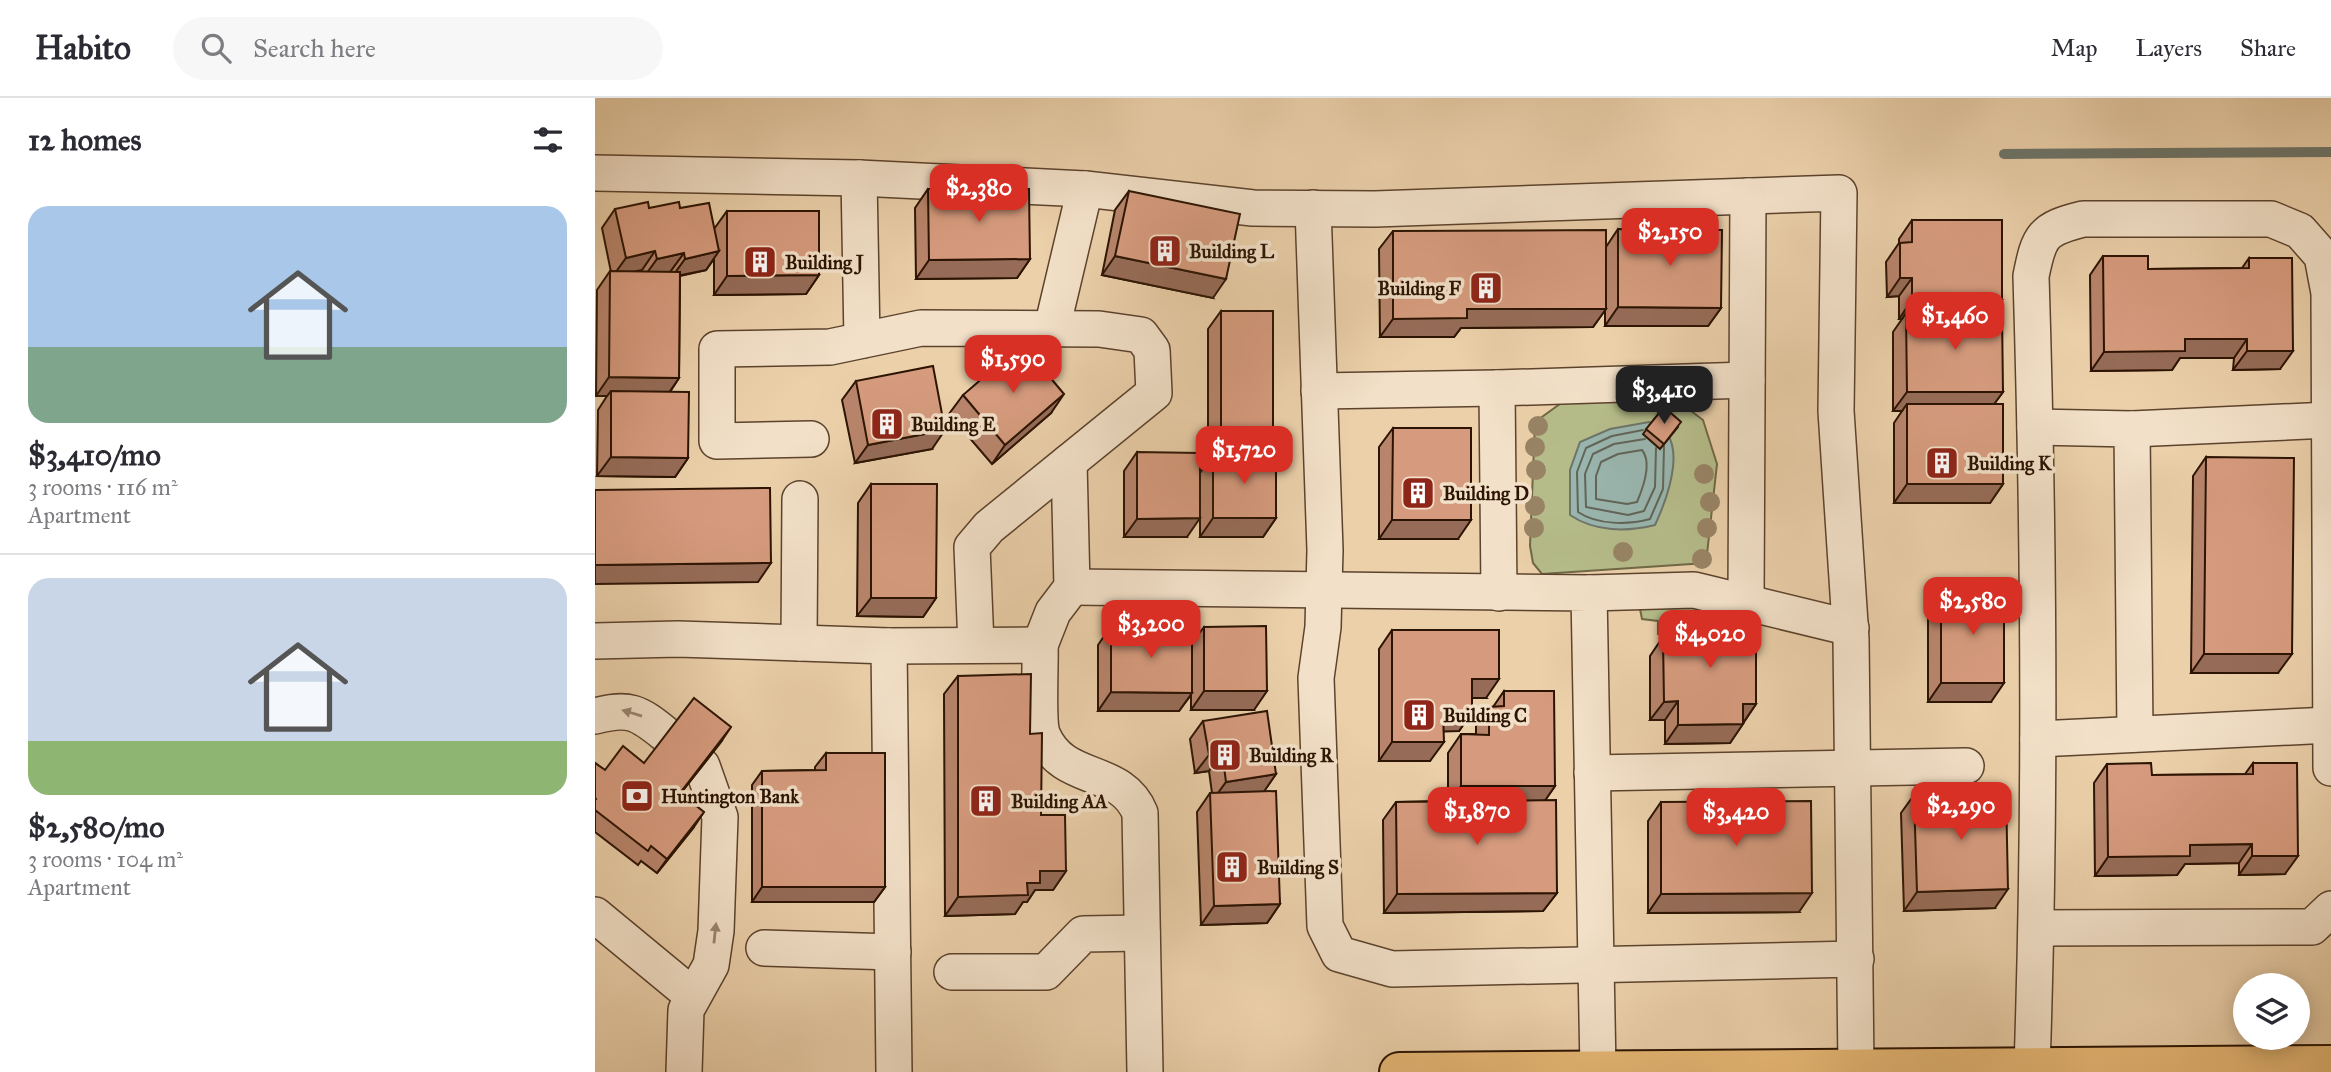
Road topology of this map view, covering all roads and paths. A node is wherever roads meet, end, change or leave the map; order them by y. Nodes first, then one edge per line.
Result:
1 (595, 173) edge
2 (859, 178) junction
3 (1085, 189) junction
4 (1748, 196) junction
5 (1313, 208) junction
6 (1052, 328) junction
7 (862, 340) junction
8 (1747, 380) junction
9 (1497, 388) junction
10 (1319, 391) junction
11 (2329, 420) junction
12 (2035, 427) junction
13 (2132, 429) junction
14 (811, 439) dead end
15 (1069, 462) junction
16 (800, 499) dead end
17 (1072, 587) junction
18 (1325, 591) junction
19 (1499, 593) junction
20 (1589, 593) junction
21 (1745, 601) junction
22 (1851, 628) junction
23 (595, 641) edge
24 (800, 643) junction
25 (976, 645) junction
26 (1040, 645) junction
27 (889, 646) junction
28 (595, 716) edge
29 (2330, 725) edge
30 (665, 734) edge
31 (2135, 734) junction
32 (2038, 739) junction
33 (702, 766) edge
34 (1966, 766) dead end
35 (1853, 767) junction
36 (2331, 768) edge
37 (1592, 773) junction
38 (2331, 909) edge
39 (595, 915) edge
40 (2036, 929) junction
41 (1142, 933) junction
42 (764, 948) dead end
43 (893, 952) junction
44 (1856, 959) junction
45 (1595, 963) junction
46 (952, 972) dead end
47 (693, 996) junction
48 (2331, 1065) edge
49 (2032, 1067) junction
50 (1856, 1068) junction
51 (1598, 1070) edge
52 (1783, 1070) edge
53 (1558, 1071) edge
54 (684, 1072) edge
55 (894, 1072) edge
56 (1145, 1072) edge
57 (1399, 1072) edge
58 (1466, 1072) edge

1 - 2 lane
2 - 3 lane
2 - 7 lane
3 - 5 lane
3 - 6 lane
4 - 5 lane
4 - 8 lane
4 - 22 lane
5 - 10 lane
6 - 7 lane
6 - 15 lane
7 - 14 lane
8 - 9 lane
8 - 21 lane
9 - 10 lane
9 - 19 lane
10 - 18 lane
11 - 12 lane
11 - 13 lane
11 - 29 lane
12 - 13 lane
12 - 32 lane
13 - 31 lane
15 - 17 lane
15 - 25 lane
16 - 24 lane
17 - 18 lane
17 - 26 lane
18 - 19 lane
18 - 45 lane
19 - 20 lane
20 - 21 lane
20 - 37 lane
21 - 22 lane
22 - 35 lane
23 - 24 lane
24 - 27 lane
25 - 26 lane
25 - 27 lane
26 - 41 lane
27 - 43 lane
30 -> 28 lane
29 - 31 lane
29 - 36 lane
31 - 32 lane
32 - 40 lane
47 -> 33 lane
34 - 35 lane
35 - 37 lane
35 - 44 lane
37 - 45 lane
38 - 40 lane
39 - 47 lane
40 - 49 lane
41 - 46 lane
41 - 56 lane
42 - 43 lane
43 - 55 lane
44 - 45 lane
44 - 50 lane
45 - 51 lane
47 - 54 lane
48 - 49 main road
49 - 50 main road
50 - 52 main road
51 - 52 main road
51 - 53 main road
53 - 58 main road
57 - 58 main road

